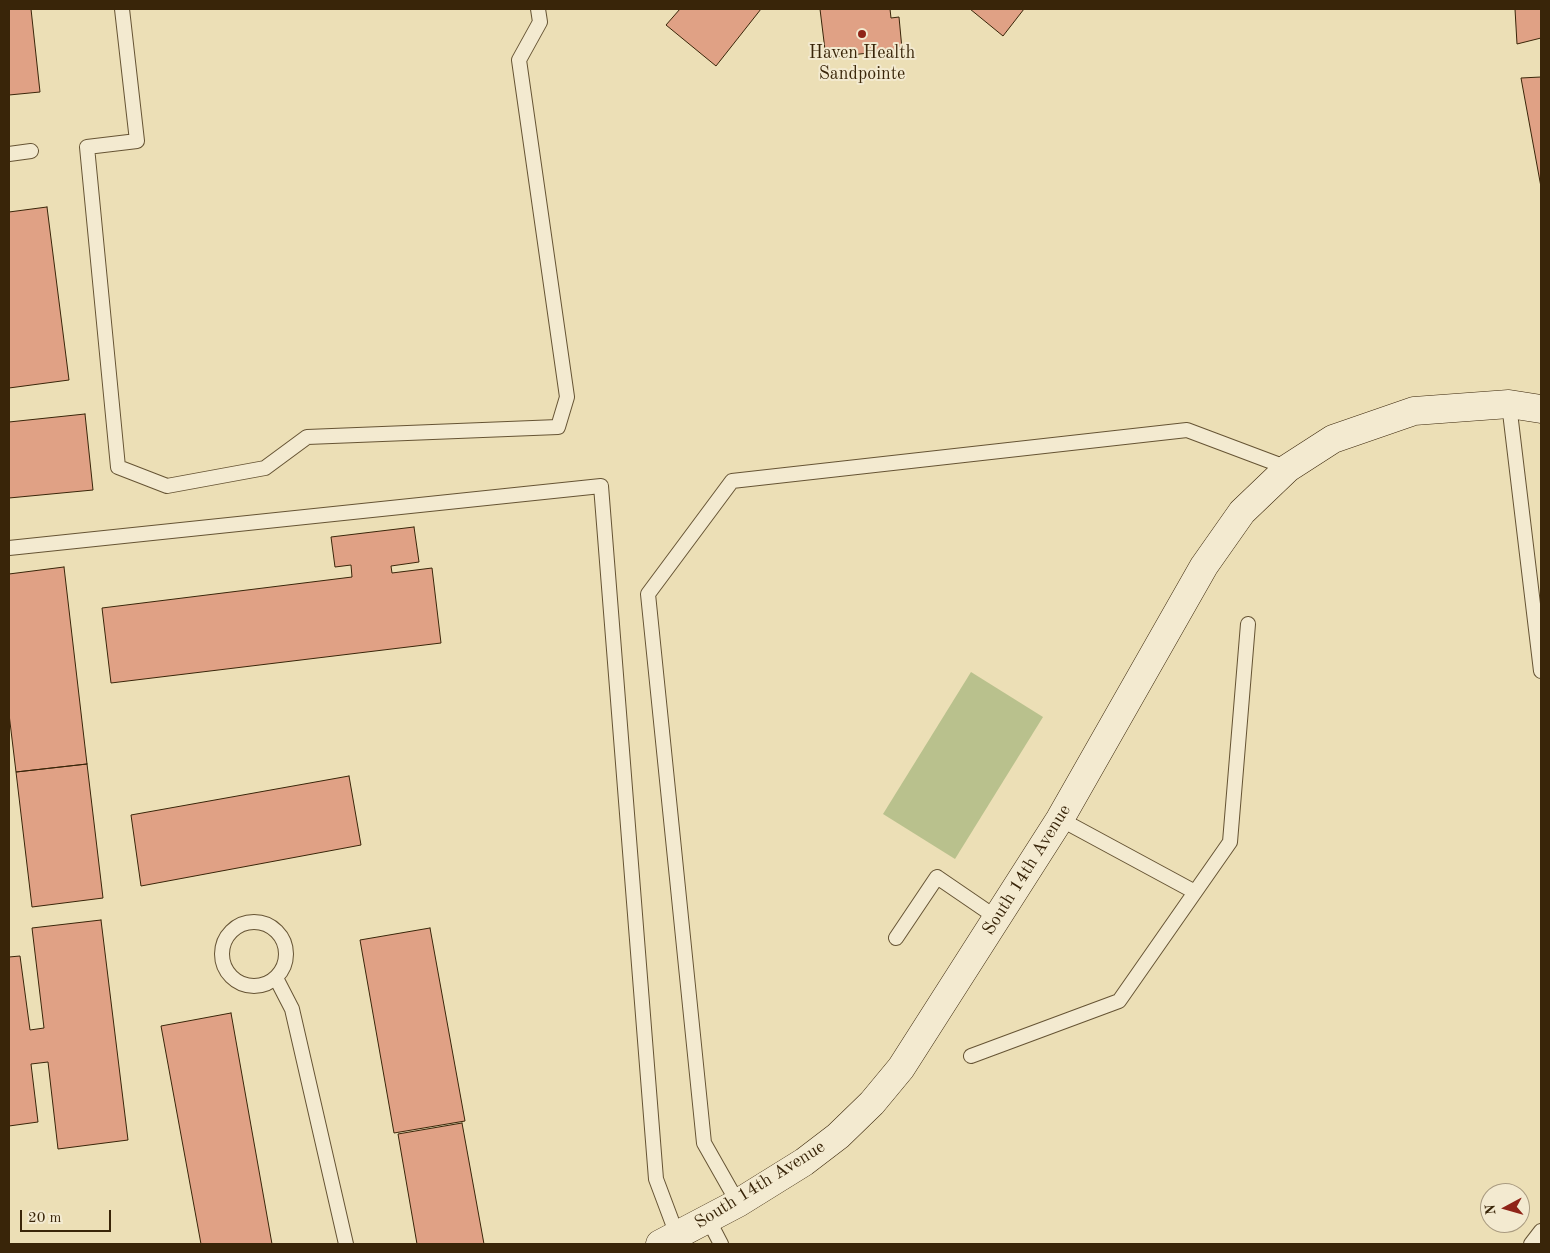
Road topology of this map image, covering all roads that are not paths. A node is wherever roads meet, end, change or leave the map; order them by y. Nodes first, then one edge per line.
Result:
1 (122, 9) edge
2 (538, 9) edge
3 (31, 152) dead end
4 (9, 154) edge
5 (1541, 391) edge
6 (1509, 404) junction
7 (1541, 409) edge
8 (1288, 468) junction
9 (9, 548) edge
10 (1248, 624) dead end
11 (1541, 671) edge
12 (1060, 819) junction
13 (1195, 892) junction
14 (997, 918) junction
15 (896, 938) dead end
16 (276, 978) junction
17 (971, 1056) dead end
18 (738, 1203) junction
19 (708, 1219) junction
20 (1541, 1231) edge
21 (669, 1240) edge
22 (346, 1244) edge
23 (721, 1244) edge
24 (1531, 1244) edge

1 - 2 lane
3 - 4 lane
5 - 6 street
6 - 7 street
6 - 8 street, South 14th Avenue
6 - 11 lane
8 - 12 street, South 14th Avenue
8 - 18 lane
9 - 21 lane
10 - 13 lane
12 - 13 lane
12 - 14 street, South 14th Avenue
13 - 17 lane
14 - 15 lane
14 - 18 street, South 14th Avenue
16 - 16 lane
16 - 22 lane
18 - 19 street, South 14th Avenue
19 - 21 street, South 14th Avenue
19 - 23 lane
20 - 24 lane

